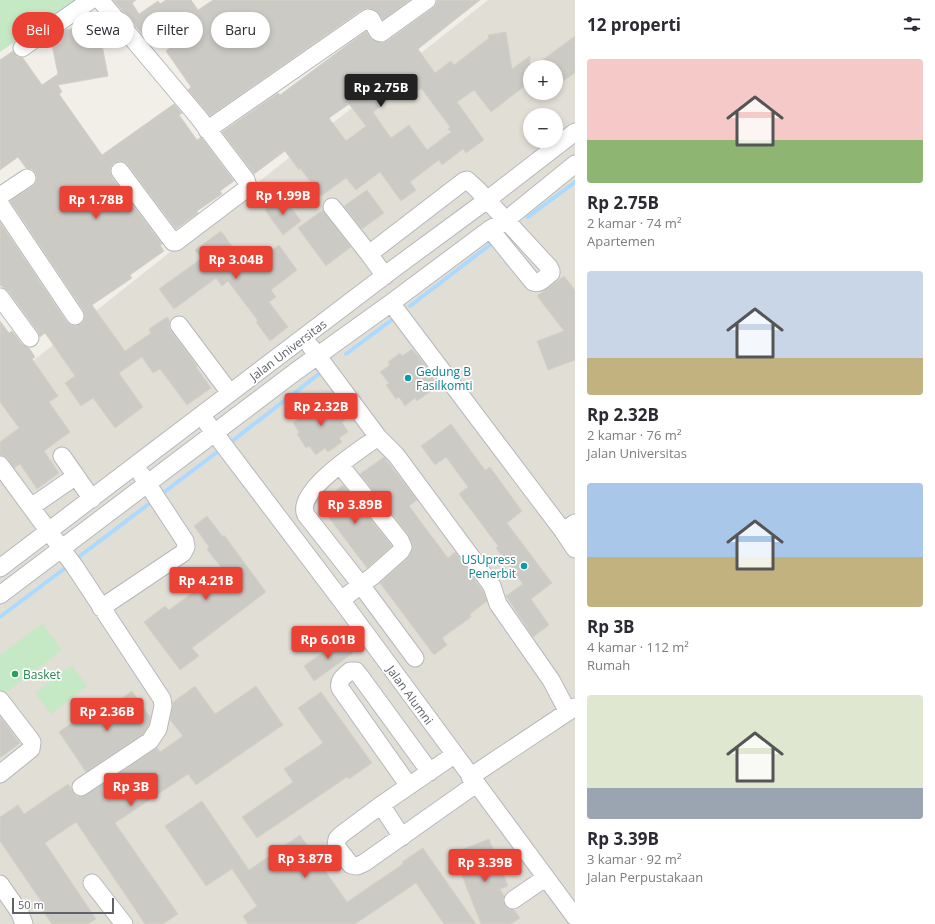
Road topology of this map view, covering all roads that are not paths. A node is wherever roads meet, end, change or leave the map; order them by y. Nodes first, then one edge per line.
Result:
1 (91, 0) edge
2 (100, 0) edge
3 (427, 0) edge
4 (64, 19) edge
5 (207, 130) junction
6 (575, 132) edge
7 (575, 164) edge
8 (120, 171) dead end
9 (27, 178) dead end
10 (0, 196) edge
11 (487, 200) junction
12 (0, 204) edge
13 (332, 206) dead end
14 (498, 225) junction
15 (369, 254) junction
16 (391, 271) junction
17 (412, 287) junction
18 (0, 298) edge
19 (392, 303) junction
20 (75, 316) dead end
21 (179, 325) dead end
22 (30, 338) dead end
23 (303, 338) junction
24 (280, 355) junction
25 (317, 355) junction
26 (295, 372) junction
27 (230, 393) junction
28 (201, 415) junction
29 (214, 433) junction
30 (378, 437) junction
31 (62, 456) dead end
32 (0, 465) edge
33 (340, 465) junction
34 (135, 466) junction
35 (76, 476) junction
36 (154, 494) junction
37 (92, 499) junction
38 (31, 507) junction
39 (569, 527) edge
40 (49, 531) junction
41 (61, 549) junction
42 (575, 549) edge
43 (0, 567) edge
44 (361, 585) junction
45 (0, 595) edge
46 (341, 600) junction
47 (102, 608) junction
48 (415, 658) dead end
49 (0, 700) edge
50 (571, 709) edge
51 (454, 755) junction
52 (430, 772) junction
53 (0, 774) edge
54 (475, 778) junction
55 (409, 786) junction
56 (81, 787) dead end
57 (381, 805) junction
58 (402, 837) junction
59 (545, 878) junction
60 (92, 883) dead end
61 (0, 884) edge
62 (513, 900) dead end
63 (572, 908) edge
64 (24, 924) edge
65 (124, 924) edge

1 - 4 street
2 - 5 street
3 - 5 street
5 - 8 street
6 - 11 street, Jalan Universitas
7 - 14 street, Jalan Universitas
9 - 10 street
11 - 14 street
11 - 15 street
11 - 16 street, Jalan Universitas
12 - 20 street
13 - 15 street
14 - 17 street, Jalan Universitas
15 - 16 street
16 - 17 street
16 - 23 street, Jalan Universitas
17 - 19 street, Jalan Universitas
18 - 22 street
19 - 25 street, Jalan Universitas
19 - 39 street
21 - 27 street
23 - 24 street, Jalan Universitas
23 - 25 street
24 - 26 street
24 - 27 street, Jalan Universitas
25 - 26 street, Jalan Universitas
25 - 30 street
26 - 29 street, Jalan Universitas
27 - 28 street, Jalan Universitas
28 - 29 street, Jalan Alumni
28 - 34 street, Jalan Universitas
29 - 36 street, Jalan Universitas
29 - 46 street, Jalan Alumni
30 - 33 street
30 - 50 street
31 - 35 street
32 - 38 street
33 - 44 street
33 - 44 street
34 - 36 street
34 - 37 street, Jalan Universitas
35 - 37 street
35 - 38 street
36 - 41 street, Jalan Universitas
36 - 47 street
37 - 40 street, Jalan Universitas
38 - 40 street
39 - 42 street
40 - 41 street
40 - 43 street, Jalan Universitas
41 - 45 street, Jalan Universitas
41 - 47 street
44 - 46 street
44 - 48 street
46 - 51 street, Jalan Alumni
47 - 56 street
49 - 53 street
50 - 54 street
51 - 52 street
51 - 54 street, Jalan Alumni
52 - 55 street
52 - 55 street
54 - 58 street
54 - 59 street, Jalan Alumni
55 - 57 street
57 - 58 street
57 - 58 street
59 - 62 street
59 - 63 street, Jalan Alumni
60 - 65 street
61 - 64 street

